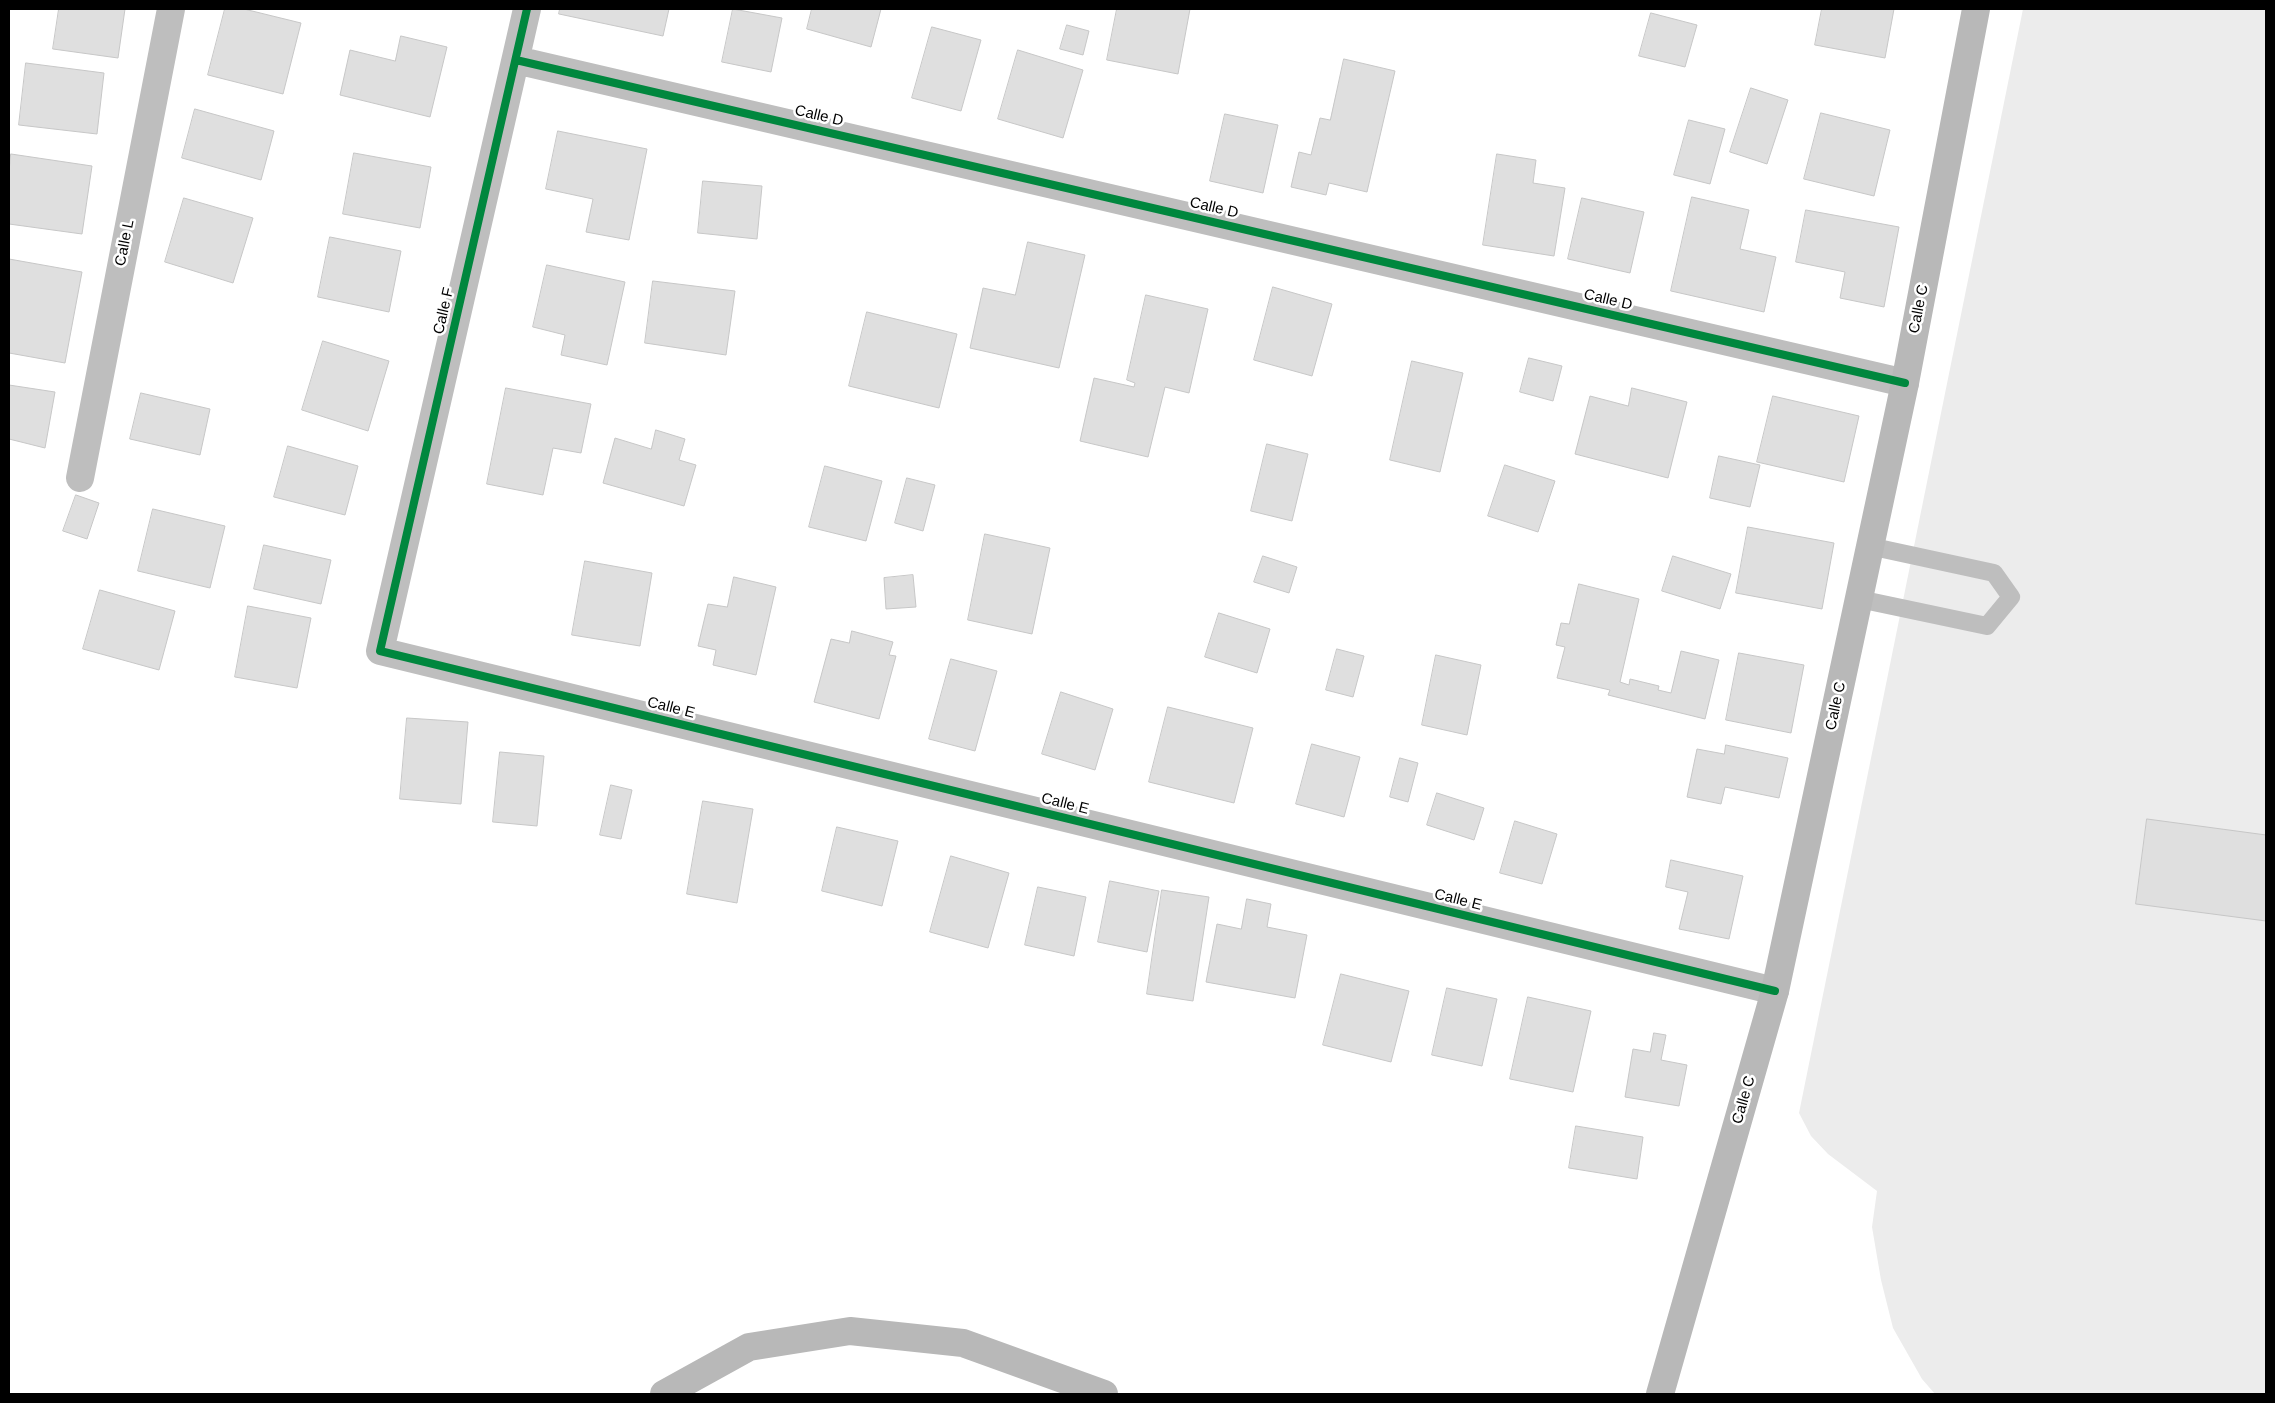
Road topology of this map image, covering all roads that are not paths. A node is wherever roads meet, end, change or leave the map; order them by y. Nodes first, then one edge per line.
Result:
1 (171, 9) edge
2 (527, 9) edge
3 (1976, 9) edge
4 (516, 60) junction
5 (1905, 382) junction
6 (80, 478) dead end
7 (1869, 546) junction
8 (1859, 599) junction
9 (387, 619) joint
10 (1775, 991) junction
11 (664, 1394) edge
12 (1104, 1394) edge
13 (1660, 1394) edge

1 - 6 street, Calle L
2 - 4 street, Calle F
3 - 5 street, Calle C
4 - 5 street, Calle D
4 - 9 street, Calle F
5 - 7 street, Calle C
7 - 8 street, Calle C
7 - 8 lane
8 - 10 street, Calle C
9 - 10 street, Calle E
10 - 13 street, Calle C
11 - 12 street

